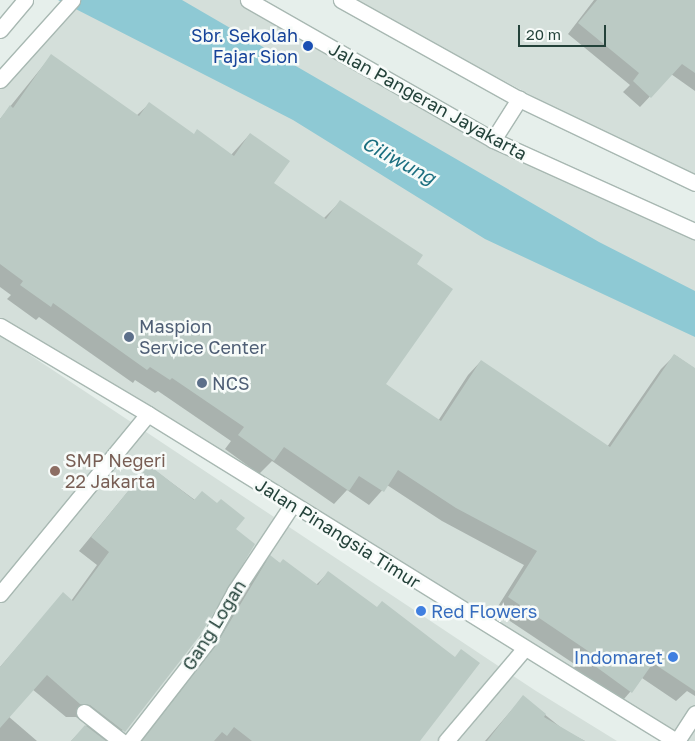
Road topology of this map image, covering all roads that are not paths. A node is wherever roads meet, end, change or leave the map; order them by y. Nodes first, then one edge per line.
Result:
1 (25, 0) edge
2 (72, 0) edge
3 (248, 0) edge
4 (341, 0) edge
5 (0, 30) edge
6 (0, 80) edge
7 (519, 99) junction
8 (493, 140) junction
9 (695, 183) edge
10 (695, 231) edge
11 (0, 326) edge
12 (148, 414) junction
13 (292, 505) junction
14 (0, 594) edge
15 (524, 649) junction
16 (84, 712) dead end
17 (695, 713) edge
18 (121, 741) edge
19 (130, 741) edge
20 (446, 741) edge
21 (677, 741) edge

1 - 5 street
2 - 6 street
3 - 8 street, Jalan Pangeran Jayakarta
4 - 7 street
7 - 8 street
7 - 9 street
8 - 10 street, Jalan Pangeran Jayakarta
11 - 12 street, Jalan Pinangsia Timur
12 - 13 street, Jalan Pinangsia Timur
12 - 14 street
13 - 15 street, Jalan Pinangsia Timur
13 - 19 street, Gang Logan
15 - 20 street
15 - 21 street, Jalan Pinangsia Timur
16 - 18 street
17 - 21 street

